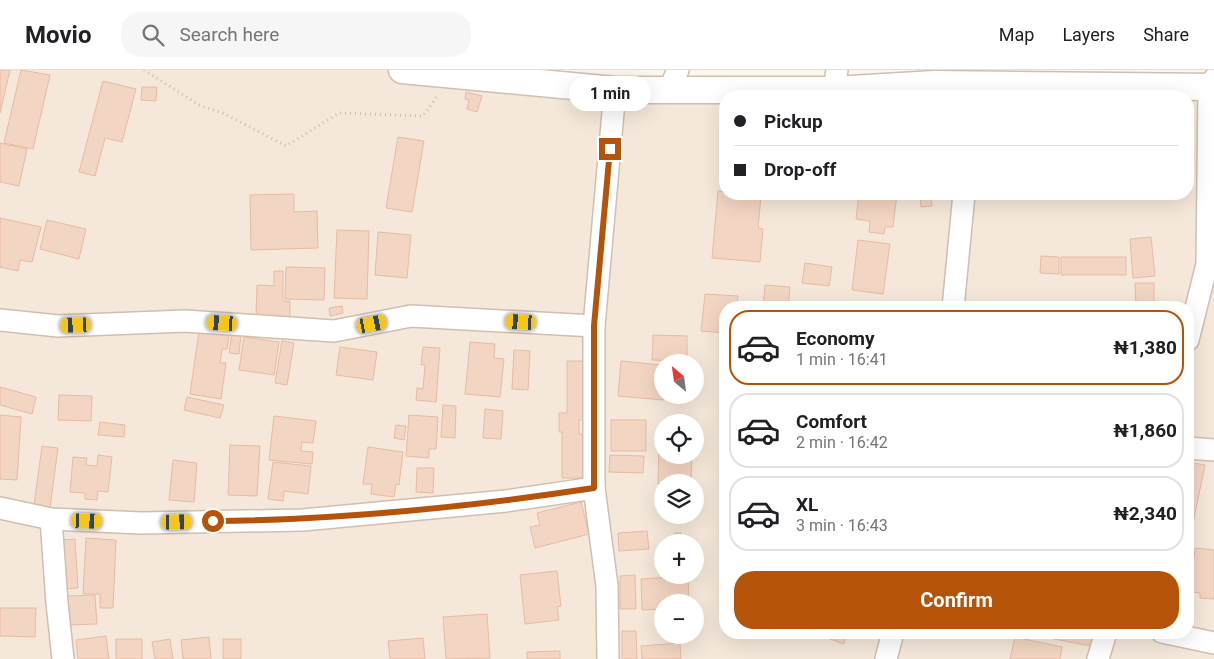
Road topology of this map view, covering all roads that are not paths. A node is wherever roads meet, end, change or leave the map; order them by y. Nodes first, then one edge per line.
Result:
1 (402, 70) edge
2 (935, 77) edge
3 (674, 80) edge
4 (836, 80) edge
5 (1212, 84) edge
6 (615, 90) junction
7 (969, 90) edge
8 (1006, 90) edge
9 (963, 200) edge
10 (1210, 264) edge
11 (954, 301) edge
12 (1194, 319) edge
13 (0, 320) edge
14 (594, 326) junction
15 (1194, 448) edge
16 (1214, 450) edge
17 (594, 488) junction
18 (0, 508) edge
19 (51, 519) junction
20 (891, 639) edge
21 (1104, 639) edge
22 (1194, 639) edge
23 (1214, 643) edge
24 (64, 659) edge
25 (608, 659) edge
26 (886, 659) edge
27 (1098, 659) edge

1 - 6 street
2 - 4 street
2 - 7 street
3 - 4 street
3 - 6 street
5 - 8 street
5 - 10 street
6 - 14 street
9 - 11 street
10 - 12 street
13 - 14 street
14 - 17 street
15 - 16 street
17 - 19 street
17 - 25 street
18 - 19 street
19 - 24 street
20 - 26 street
21 - 27 street
22 - 23 street

